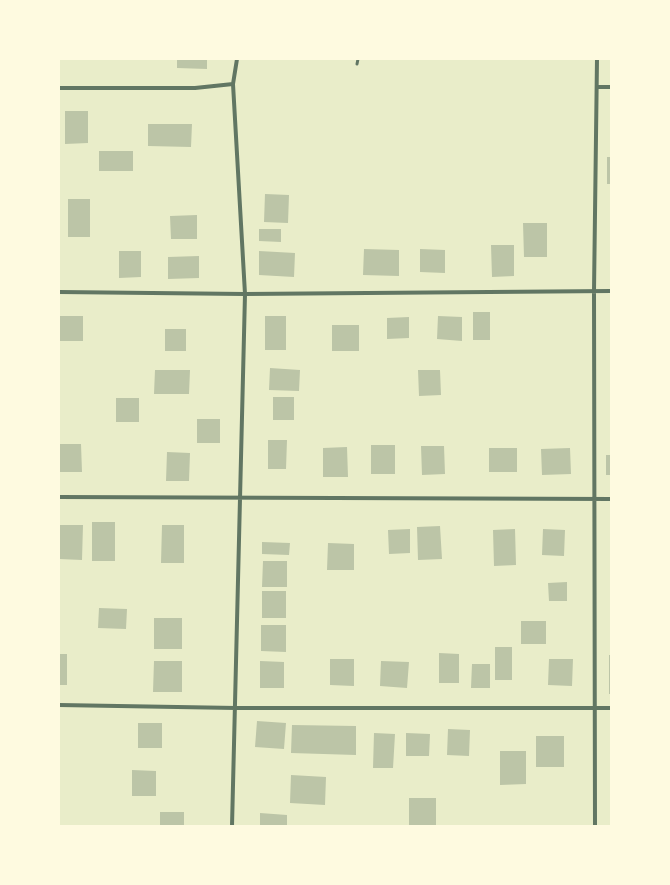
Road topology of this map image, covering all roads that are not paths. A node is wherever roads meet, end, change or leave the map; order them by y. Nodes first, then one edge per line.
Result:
1 (237, 59) edge
2 (358, 59) edge
3 (597, 59) edge
4 (357, 64) dead end
5 (232, 84) junction
6 (598, 87) junction
7 (611, 87) edge
8 (59, 88) edge
9 (594, 291) junction
10 (611, 291) edge
11 (59, 292) edge
12 (245, 294) junction
13 (59, 496) edge
14 (241, 498) junction
15 (611, 498) edge
16 (595, 499) junction
17 (59, 705) edge
18 (236, 708) junction
19 (595, 708) junction
20 (611, 708) edge
21 (232, 826) edge
22 (595, 826) edge

1 - 5 street
2 - 4 lane
3 - 6 street
5 - 8 street
5 - 12 street
6 - 7 street
6 - 9 street
9 - 10 street
9 - 12 street
9 - 16 street
11 - 12 street
12 - 14 street
13 - 14 street
14 - 16 street
14 - 18 street
15 - 16 street
16 - 19 street
17 - 18 street
18 - 19 street
18 - 21 street
19 - 20 street
19 - 22 street

